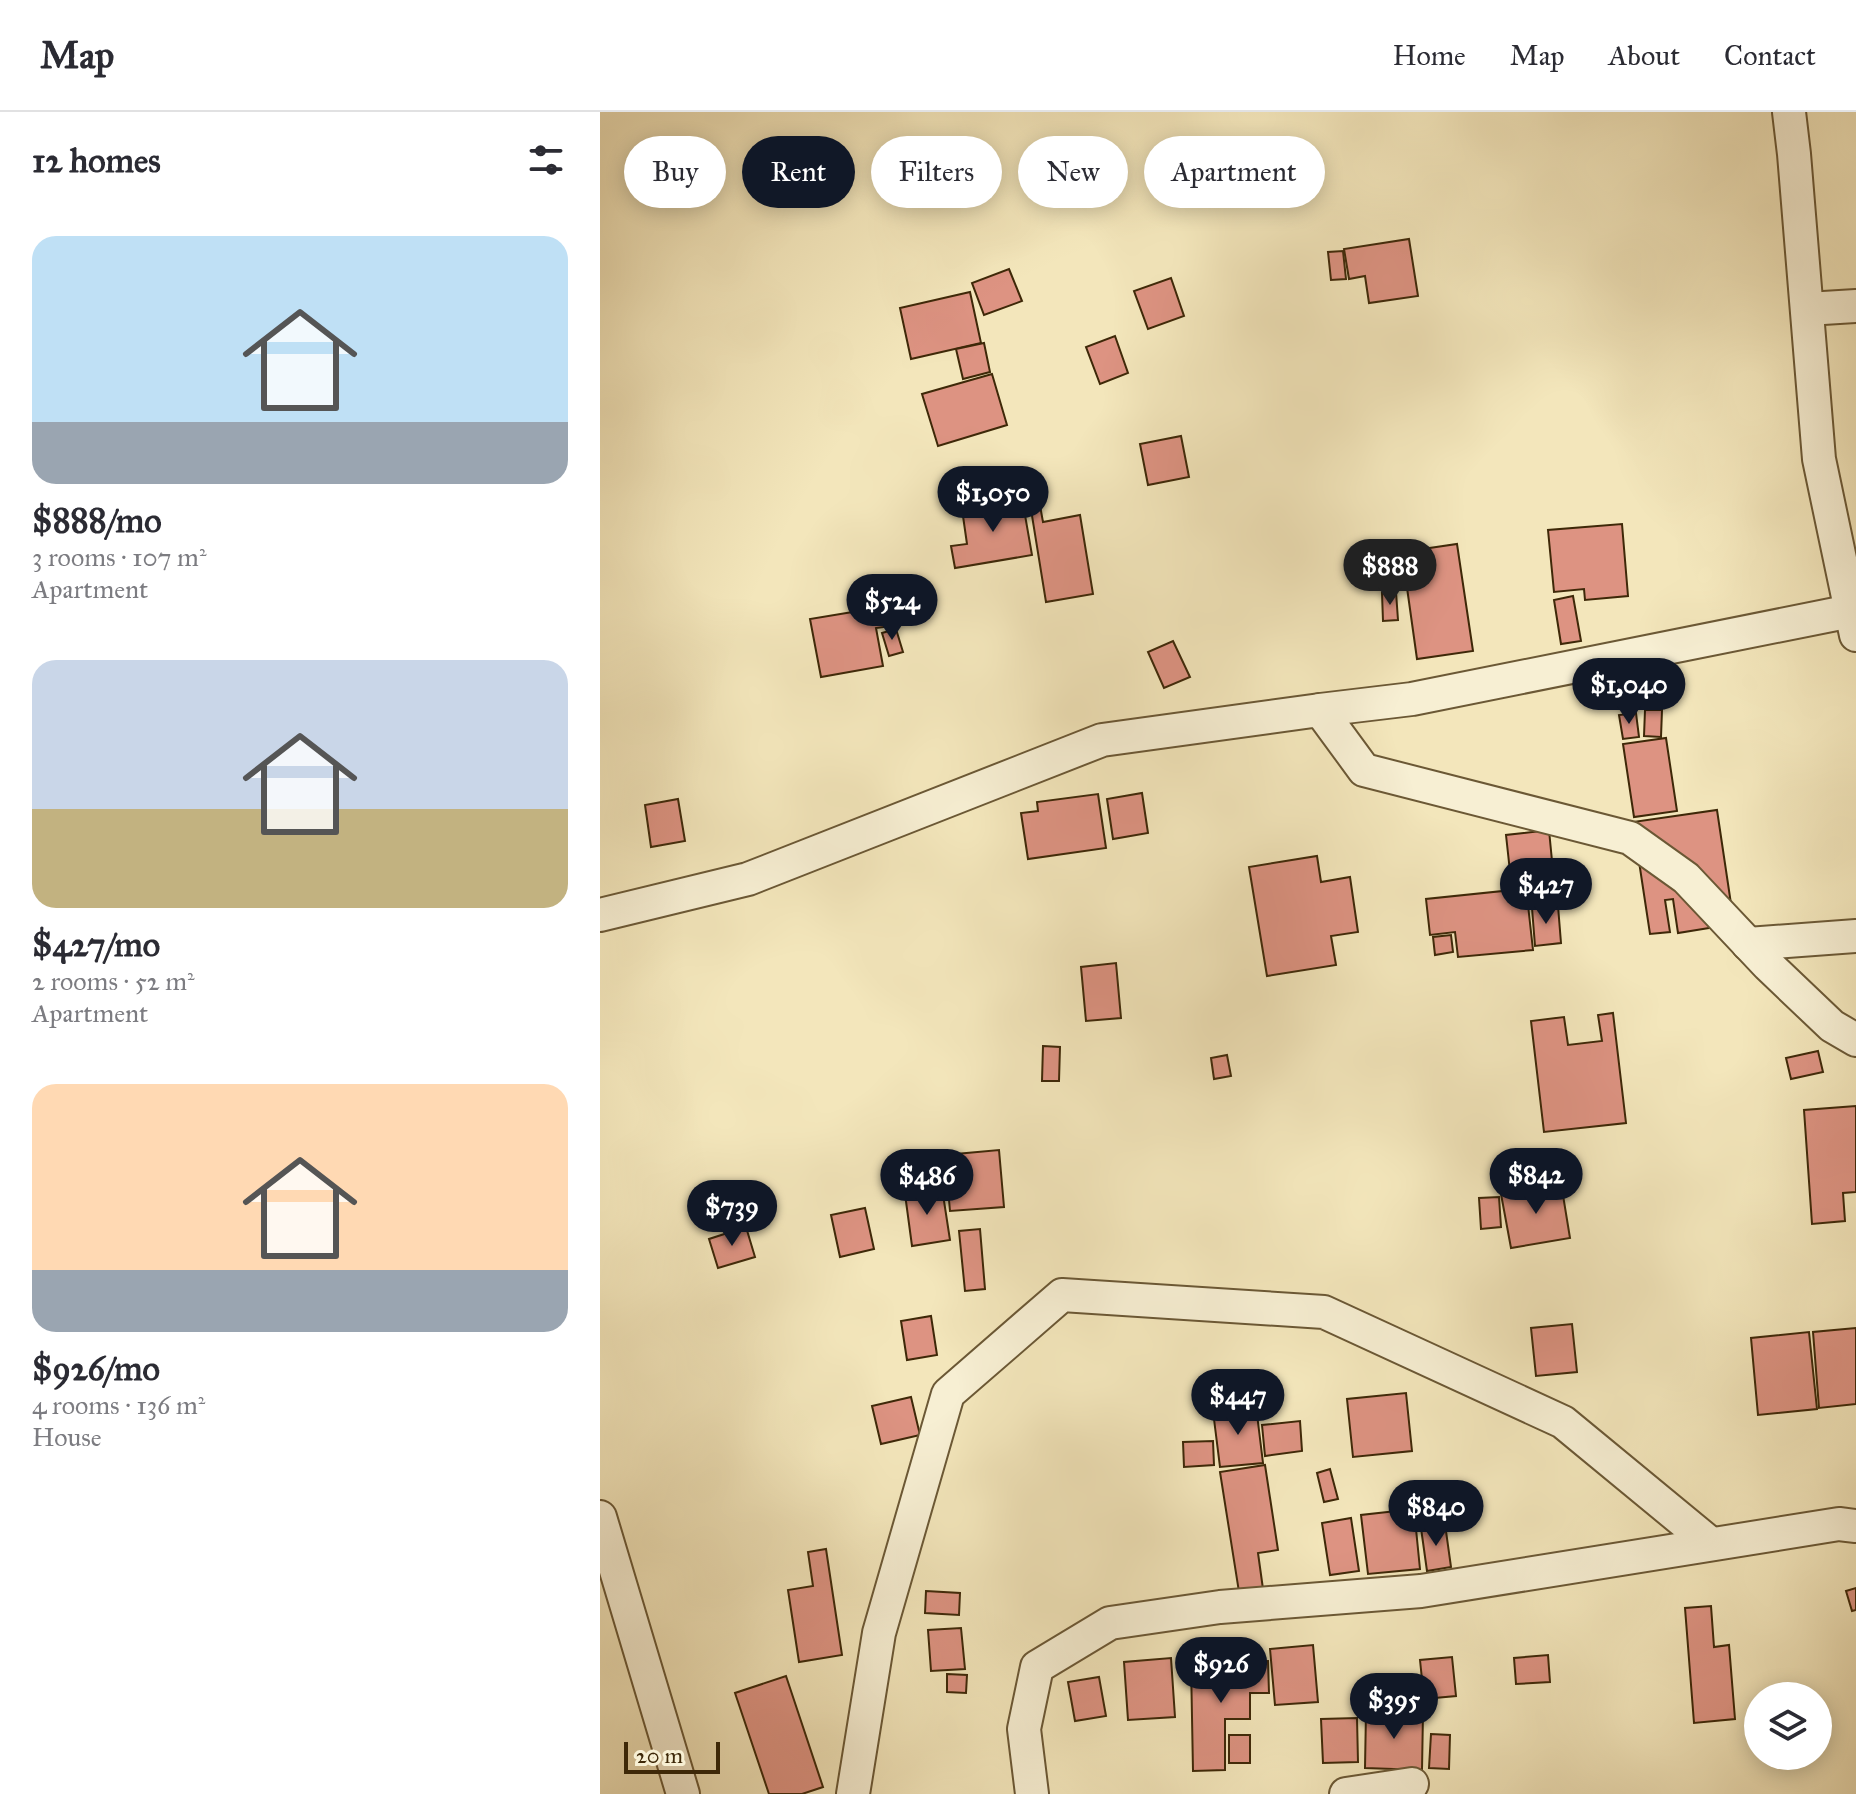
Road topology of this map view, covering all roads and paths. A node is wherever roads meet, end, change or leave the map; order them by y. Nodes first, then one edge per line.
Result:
1 (1789, 112) edge
2 (1856, 306) edge
3 (1807, 309) junction
4 (1854, 623) edge
5 (1320, 710) junction
6 (600, 915) edge
7 (1856, 936) edge
8 (1748, 944) junction
9 (1856, 1040) edge
10 (600, 1517) edge
11 (1856, 1526) edge
12 (1711, 1544) junction
13 (1412, 1784) dead end
14 (683, 1794) edge
15 (853, 1794) edge
16 (1032, 1794) edge
17 (1346, 1794) edge

1 - 3 street
2 - 3 street
3 - 4 street
4 - 5 street
5 - 6 street
5 - 8 street
7 - 8 street
8 - 9 street
10 - 14 street
11 - 12 street
12 - 15 street
12 - 16 street
13 - 17 street

